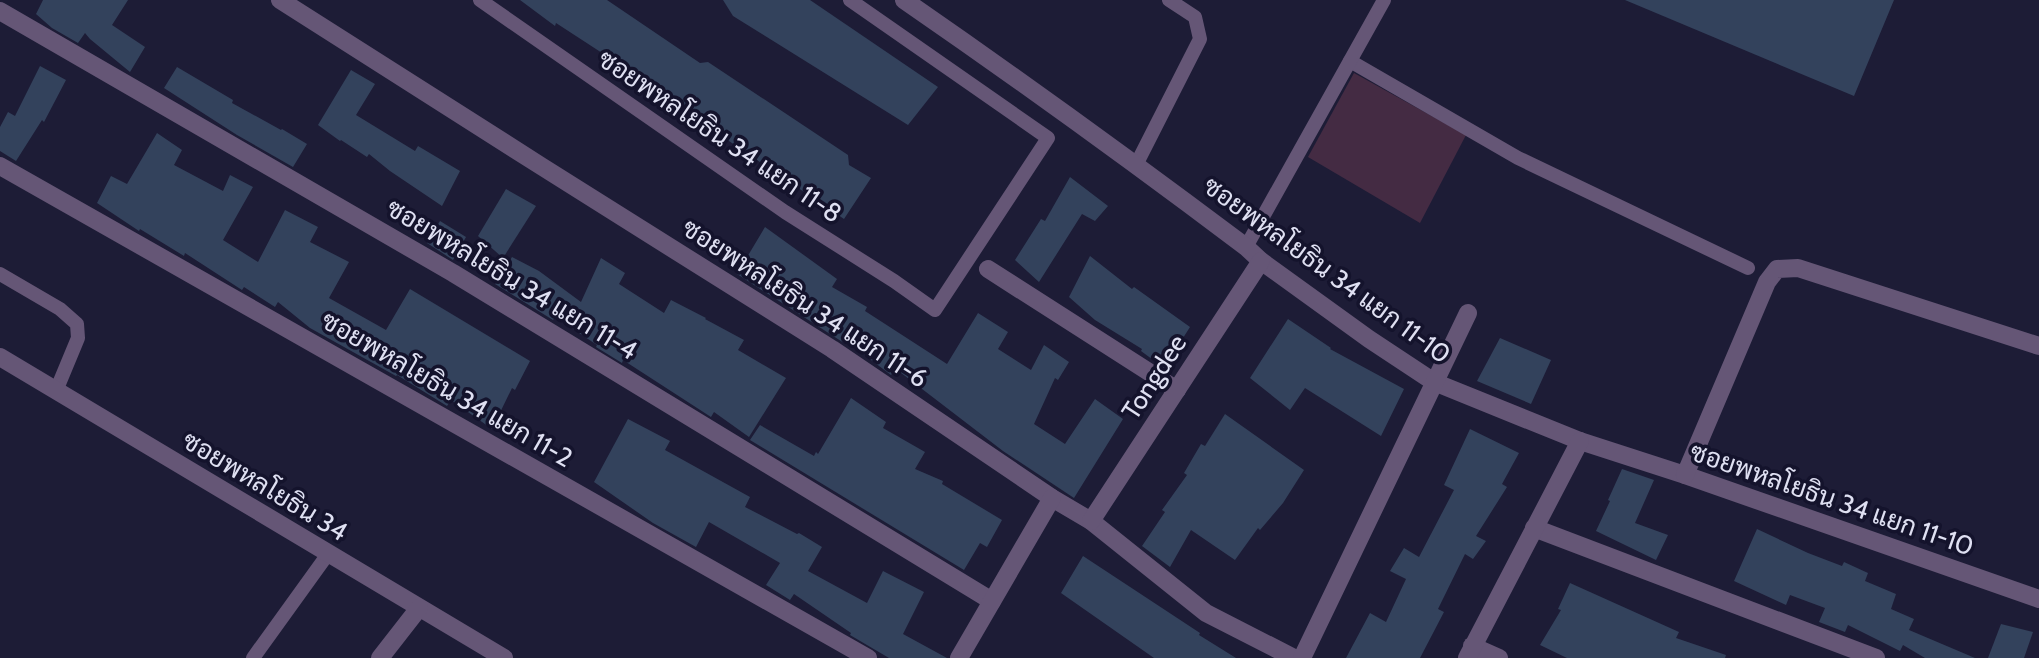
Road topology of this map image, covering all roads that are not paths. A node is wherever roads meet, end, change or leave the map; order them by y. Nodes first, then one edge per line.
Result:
1 (280, 0) edge
2 (480, 0) edge
3 (850, 0) edge
4 (904, 0) edge
5 (1169, 0) edge
6 (1384, 0) edge
7 (0, 11) edge
8 (1350, 61) junction
9 (1136, 165) junction
10 (0, 166) edge
11 (1246, 247) junction
12 (1261, 261) junction
13 (1748, 268) dead end
14 (988, 269) dead end
15 (0, 274) edge
16 (1468, 313) dead end
17 (2039, 346) edge
18 (0, 357) edge
19 (1434, 382) junction
20 (1177, 390) junction
21 (56, 391) junction
22 (1580, 441) junction
23 (1685, 475) junction
24 (1052, 498) junction
25 (1091, 521) junction
26 (1534, 528) junction
27 (328, 554) junction
28 (2039, 599) edge
29 (992, 601) junction
30 (419, 608) junction
31 (1470, 652) edge
32 (253, 658) edge
33 (380, 658) edge
34 (504, 658) edge
35 (868, 658) edge
36 (959, 658) edge
37 (1294, 658) edge
38 (1303, 658) edge
39 (1499, 658) edge
40 (1876, 658) edge

1 - 24 street, ซอยพหลโยธิน 34 แยก 11-6
2 - 3 lane, ซอยพหลโยธิน 34 แยก 11-8
4 - 9 street, ซอยพหลโยธิน 34 แยก 11-10
5 - 9 lane
6 - 8 lane
7 - 29 street, ซอยพหลโยธิน 34 แยก 11-4
8 - 11 lane
8 - 13 lane
9 - 11 street, ซอยพหลโยธิน 34 แยก 11-10
10 - 35 street, ซอยพหลโยธิน 34 แยก 11-2
11 - 12 street, ซอยพหลโยธิน 34 แยก 11-10
12 - 19 street, ซอยพหลโยธิน 34 แยก 11-10
12 - 20 street, Tongdee
14 - 20 street
15 - 21 lane
16 - 19 street
17 - 23 street
18 - 21 street, ซอยพหลโยธิน 34
19 - 22 street, ซอยพหลโยธิน 34 แยก 11-10
19 - 38 street
20 - 25 street, Tongdee
21 - 27 street, ซอยพหลโยธิน 34
22 - 23 street, ซอยพหลโยธิน 34 แยก 11-10
22 - 26 street
23 - 28 street, ซอยพหลโยธิน 34 แยก 11-10
24 - 25 street, ซอยพหลโยธิน 34 แยก 11-6
24 - 29 street
25 - 37 street, ซอยพหลโยธิน 34 แยก 11-6
26 - 31 street
26 - 40 street
27 - 30 street, ซอยพหลโยธิน 34
27 - 32 lane
29 - 36 street
30 - 33 street
30 - 34 street, ซอยพหลโยธิน 34
31 - 39 street

